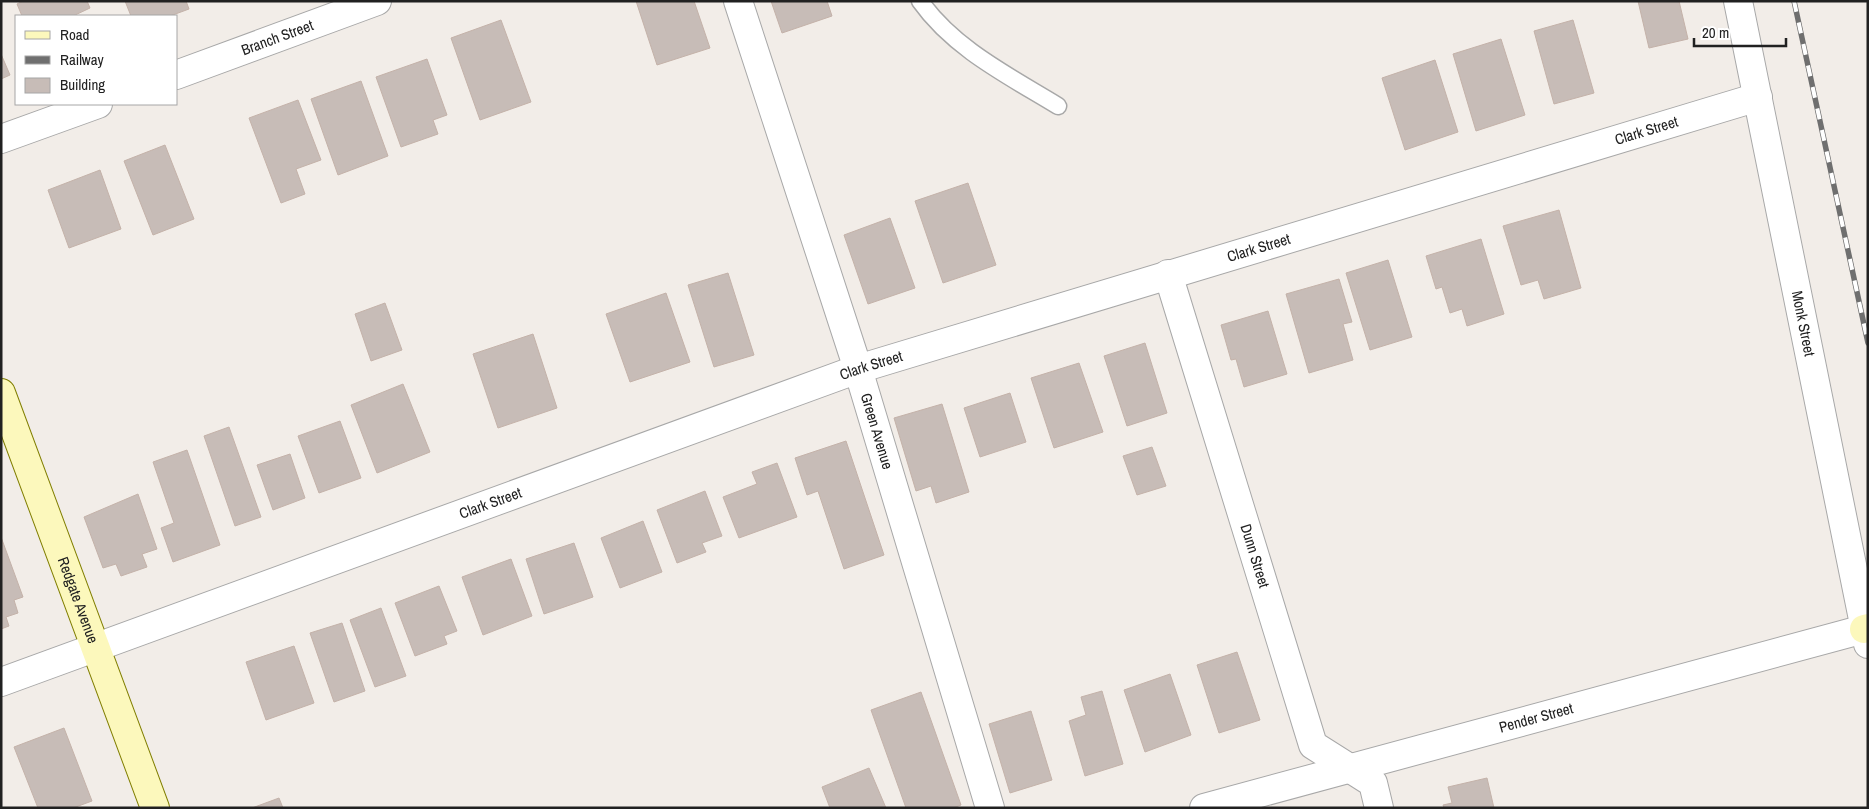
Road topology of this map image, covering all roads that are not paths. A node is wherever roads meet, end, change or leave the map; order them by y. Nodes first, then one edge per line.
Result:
1 (378, 1) edge
2 (738, 1) edge
3 (920, 1) edge
4 (1738, 1) edge
5 (178, 74) edge
6 (1758, 97) junction
7 (95, 105) edge
8 (1058, 106) dead end
9 (1, 139) edge
10 (1168, 274) junction
11 (858, 369) junction
12 (1, 393) edge
13 (1867, 634) edge
14 (96, 647) junction
15 (1, 682) edge
16 (1348, 768) junction
17 (155, 808) edge
18 (990, 808) edge
19 (1204, 808) edge
20 (1379, 808) edge

1 - 5 street, Branch Street
2 - 11 street, Green Avenue
3 - 8 lane
4 - 6 street, Monk Street
6 - 10 street, Clark Street
6 - 13 street, Monk Street
7 - 9 street
10 - 11 street, Clark Street
10 - 16 street, Dunn Street
11 - 14 street, Clark Street
11 - 18 street, Green Avenue
12 - 14 street, Redgate Avenue
13 - 16 street, Pender Street
14 - 15 street, Clark Street
14 - 17 street, Redgate Avenue
16 - 19 street, Pender Street
16 - 20 street, Dunn Street

